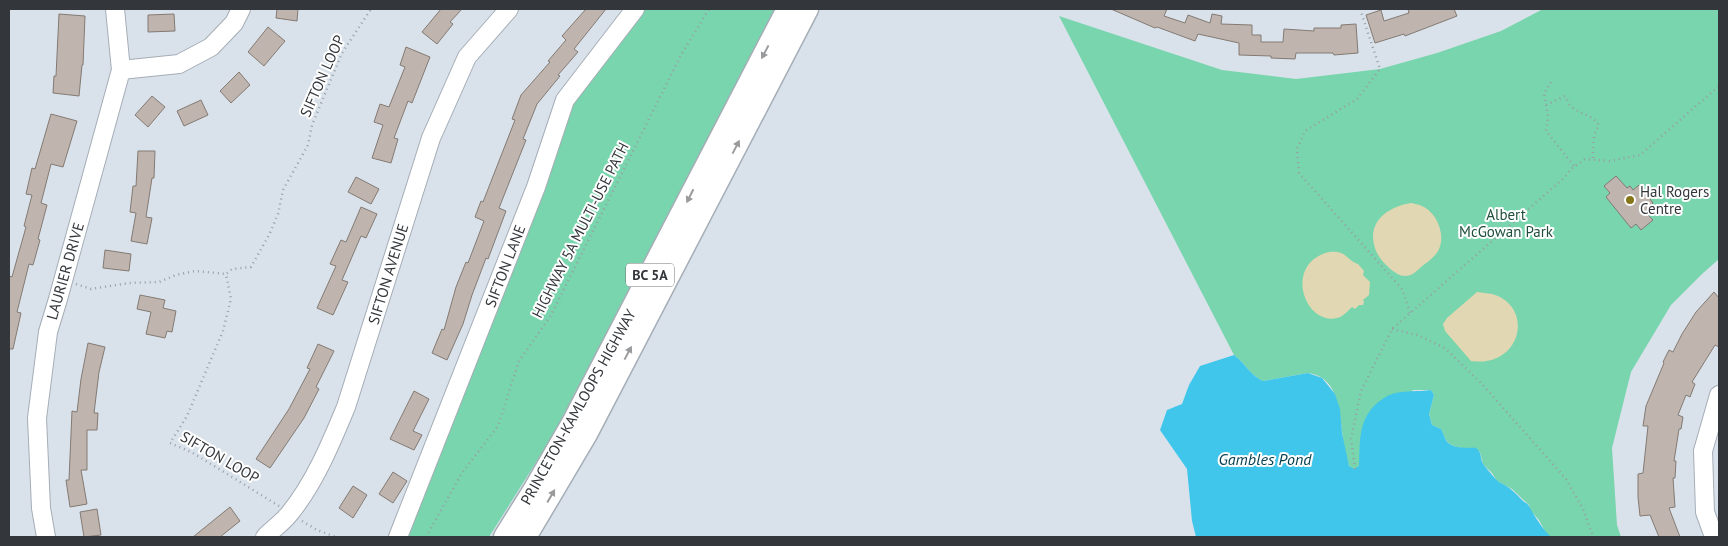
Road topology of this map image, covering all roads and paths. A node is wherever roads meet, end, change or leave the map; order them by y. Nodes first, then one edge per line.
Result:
1 (115, 9) edge
2 (241, 9) edge
3 (371, 9) edge
4 (509, 9) edge
5 (636, 9) edge
6 (709, 9) edge
7 (788, 9) edge
8 (807, 9) edge
9 (1360, 9) edge
10 (121, 70) junction
11 (1551, 82) dead end
12 (1719, 86) edge
13 (1546, 105) junction
14 (1593, 160) junction
15 (1574, 166) junction
16 (226, 274) junction
17 (64, 279) junction
18 (1410, 313) junction
19 (1392, 329) junction
20 (1719, 395) edge
21 (1355, 469) dead end
22 (290, 514) junction
23 (46, 537) edge
24 (265, 537) edge
25 (336, 537) edge
26 (398, 537) edge
27 (426, 537) edge
28 (505, 537) edge
29 (525, 537) edge
30 (1593, 537) edge
31 (1714, 537) edge

1 - 10 street, LAURIER DRIVE
2 - 10 street
3 - 16 path, SIFTON LOOP
4 - 22 street, SIFTON AVENUE
5 - 26 street, SIFTON LANE
6 - 27 path, HIGHWAY 5A MULTI-USE PATH
7 -> 28 main road, PRINCETON-KAMLOOPS HIGHWAY / BC 5A
29 -> 8 main road, PRINCETON-KAMLOOPS HIGHWAY / BC 5A
9 - 18 path
10 - 17 street, LAURIER DRIVE
11 - 13 path
12 - 14 path
13 - 14 path
13 - 15 path
14 - 15 path
15 - 18 path
16 - 17 path, SIFTON LOOP
16 - 22 path, SIFTON LOOP
17 - 23 street, LAURIER DRIVE
18 - 19 path
19 - 21 path
19 - 30 path
20 - 31 street
22 - 24 street, SIFTON AVENUE
22 - 25 path, SIFTON LOOP

